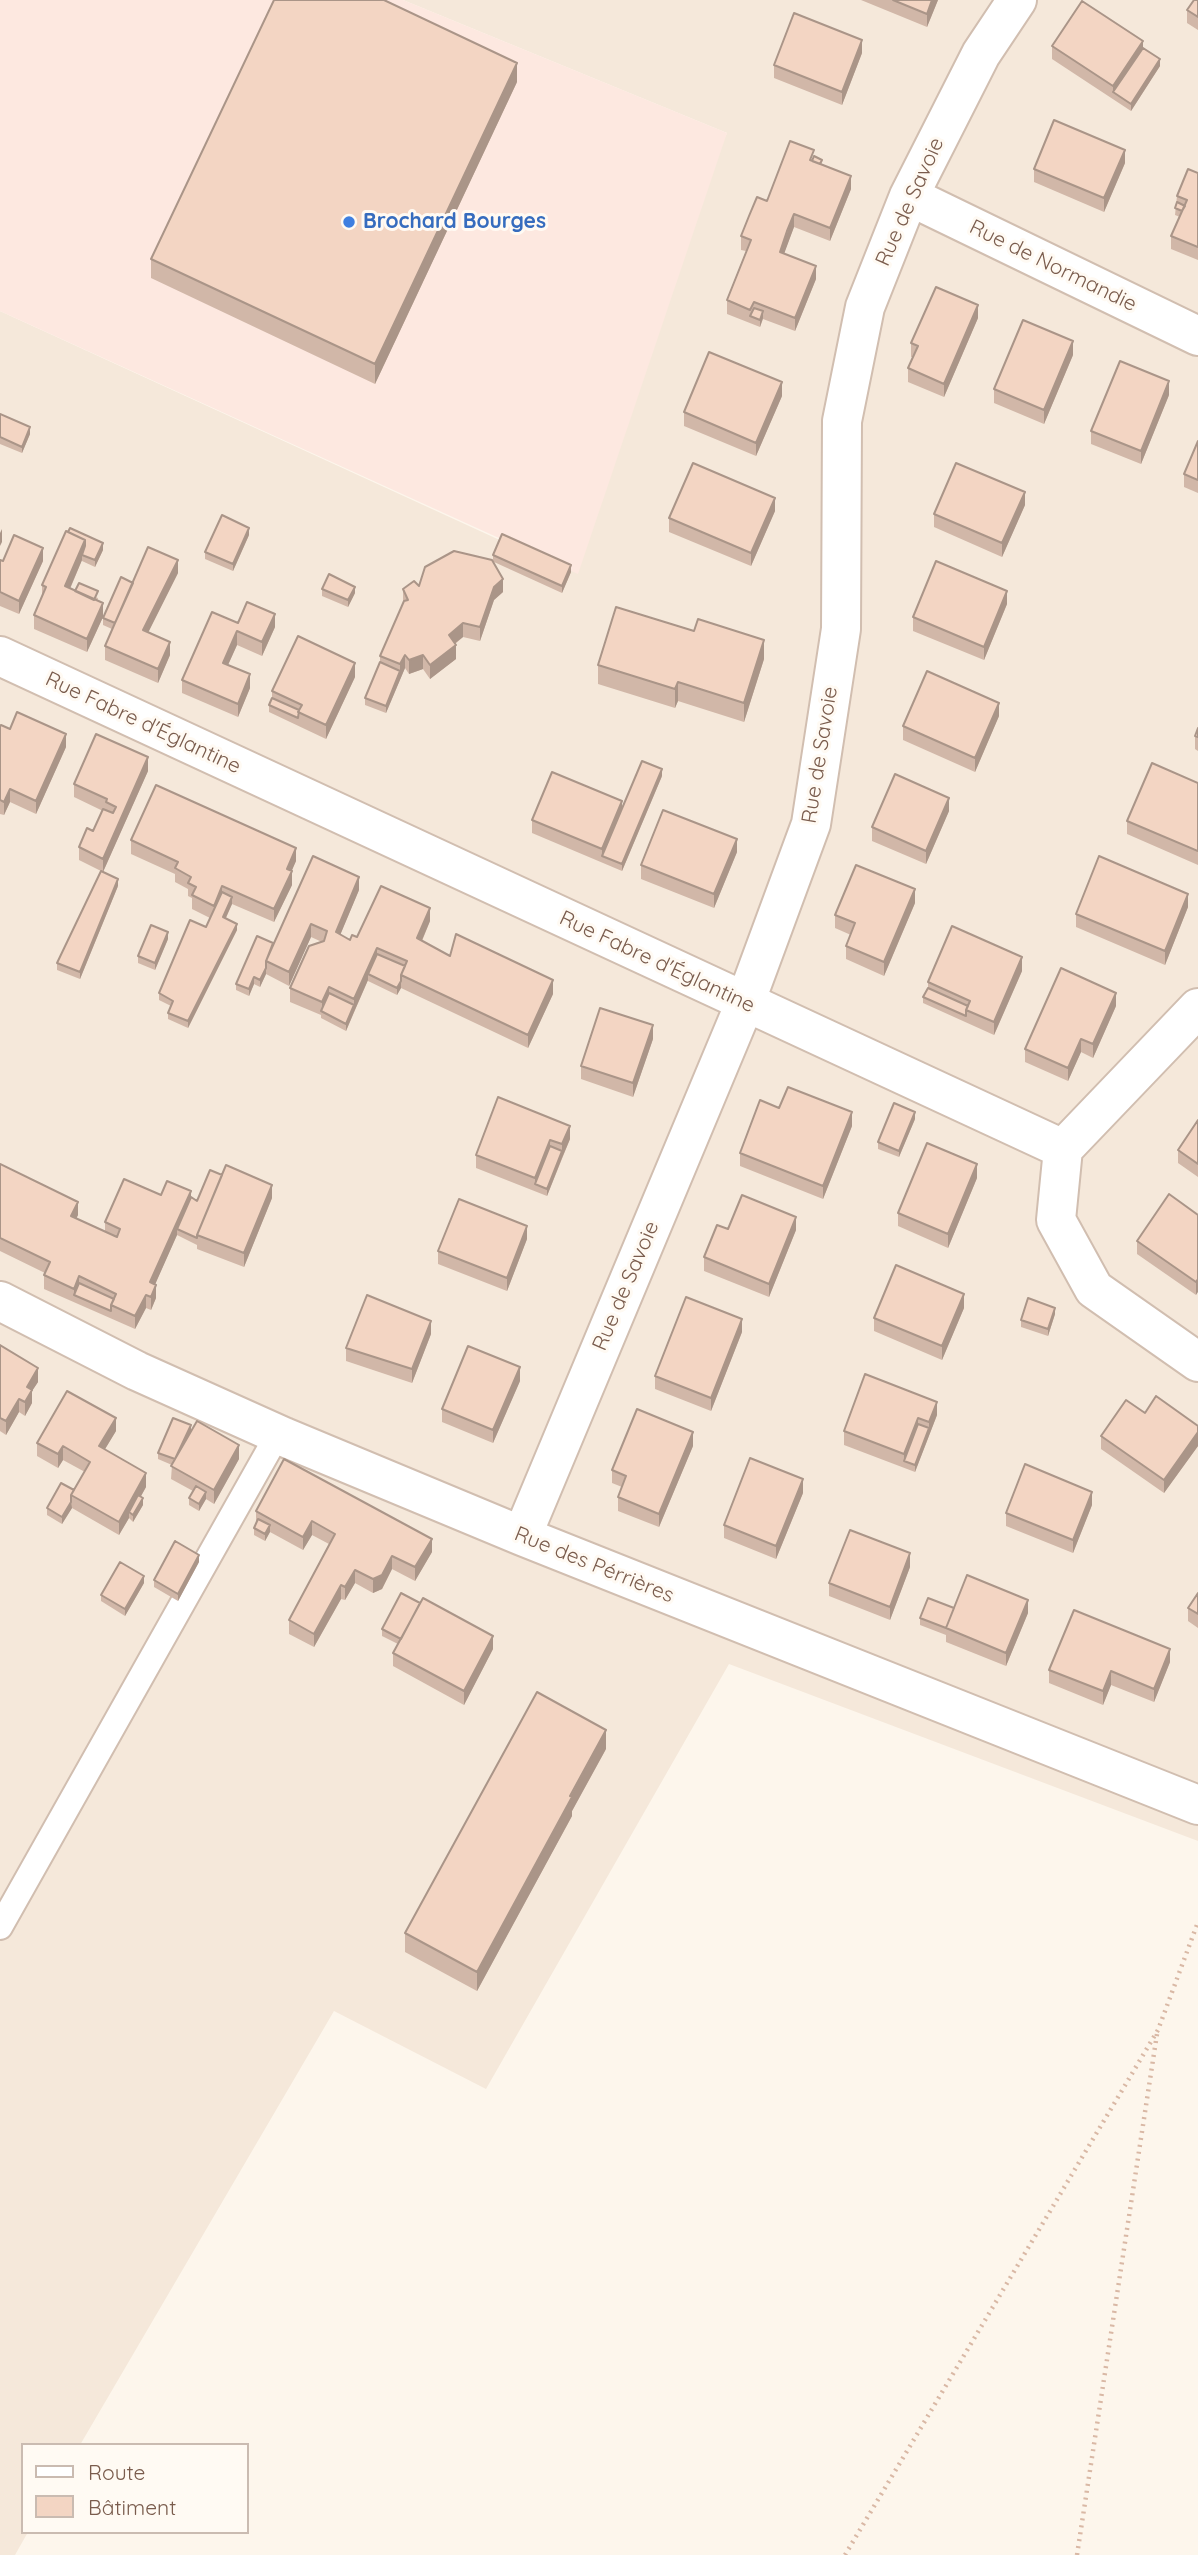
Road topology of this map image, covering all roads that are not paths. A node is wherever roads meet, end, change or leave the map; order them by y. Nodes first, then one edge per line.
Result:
1 (1017, 0) edge
2 (909, 196) junction
3 (1198, 336) edge
4 (0, 656) edge
5 (745, 1003) junction
6 (1198, 1008) edge
7 (1063, 1149) junction
8 (0, 1301) edge
9 (1198, 1362) edge
10 (278, 1434) junction
11 (522, 1536) junction
12 (1198, 1805) edge
13 (0, 1927) edge

1 - 2 street, Rue de Savoie
2 - 3 street, Rue de Normandie
2 - 5 street, Rue de Savoie
4 - 5 street, Rue Fabre d'Églantine
5 - 7 street, Rue Fabre d'Églantine
5 - 11 street, Rue de Savoie
6 - 7 street
7 - 9 street
8 - 10 street, Rue des Pérrières
10 - 11 street, Rue des Pérrières
10 - 13 lane
11 - 12 street, Rue des Pérrières

